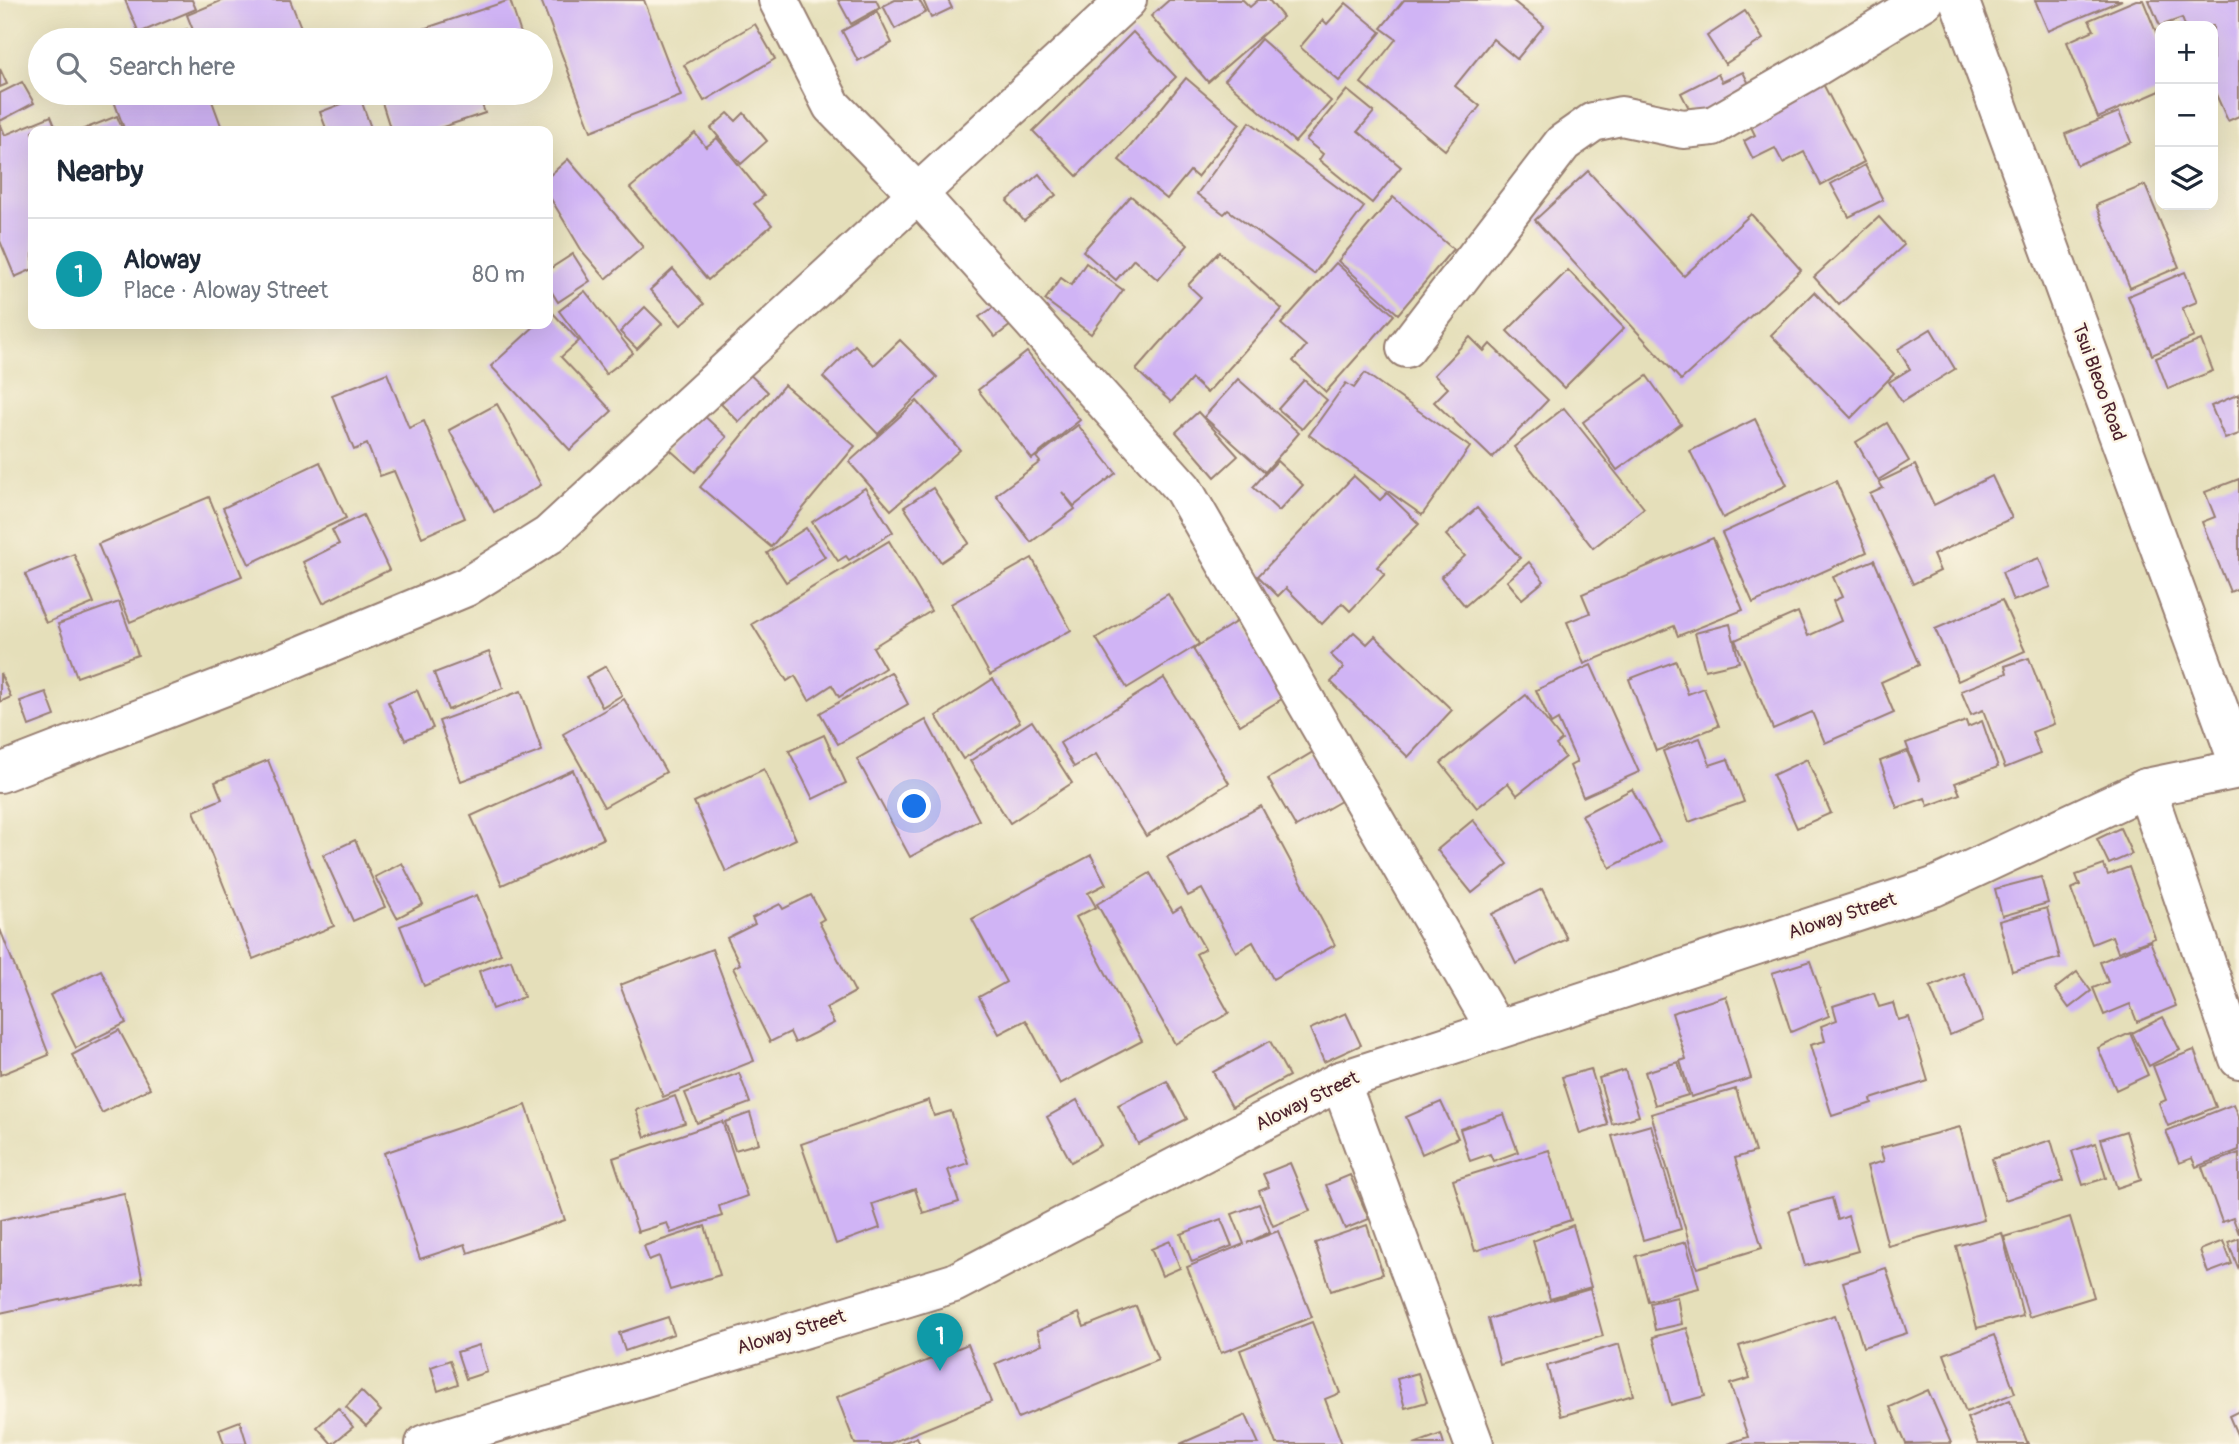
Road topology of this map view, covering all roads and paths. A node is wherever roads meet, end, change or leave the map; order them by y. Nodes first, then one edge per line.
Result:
1 (778, 0) edge
2 (1127, 0) edge
3 (1925, 0) edge
4 (1959, 0) edge
5 (917, 193) junction
6 (1406, 348) dead end
7 (2239, 767) edge
8 (0, 773) edge
9 (2146, 788) junction
10 (1495, 1028) junction
11 (2239, 1059) edge
12 (1340, 1081) junction
13 (488, 1434) edge
14 (425, 1444) edge
15 (1474, 1444) edge

1 - 5 street
2 - 5 street
3 - 6 street
4 - 7 street, Tsui Bleoo Road
5 - 8 street
5 - 10 street
7 - 9 street, Aloway Street
9 - 10 street, Aloway Street
9 - 11 street
10 - 12 street, Aloway Street
12 - 13 street, Aloway Street
12 - 15 street
13 - 14 street, Aloway Street

